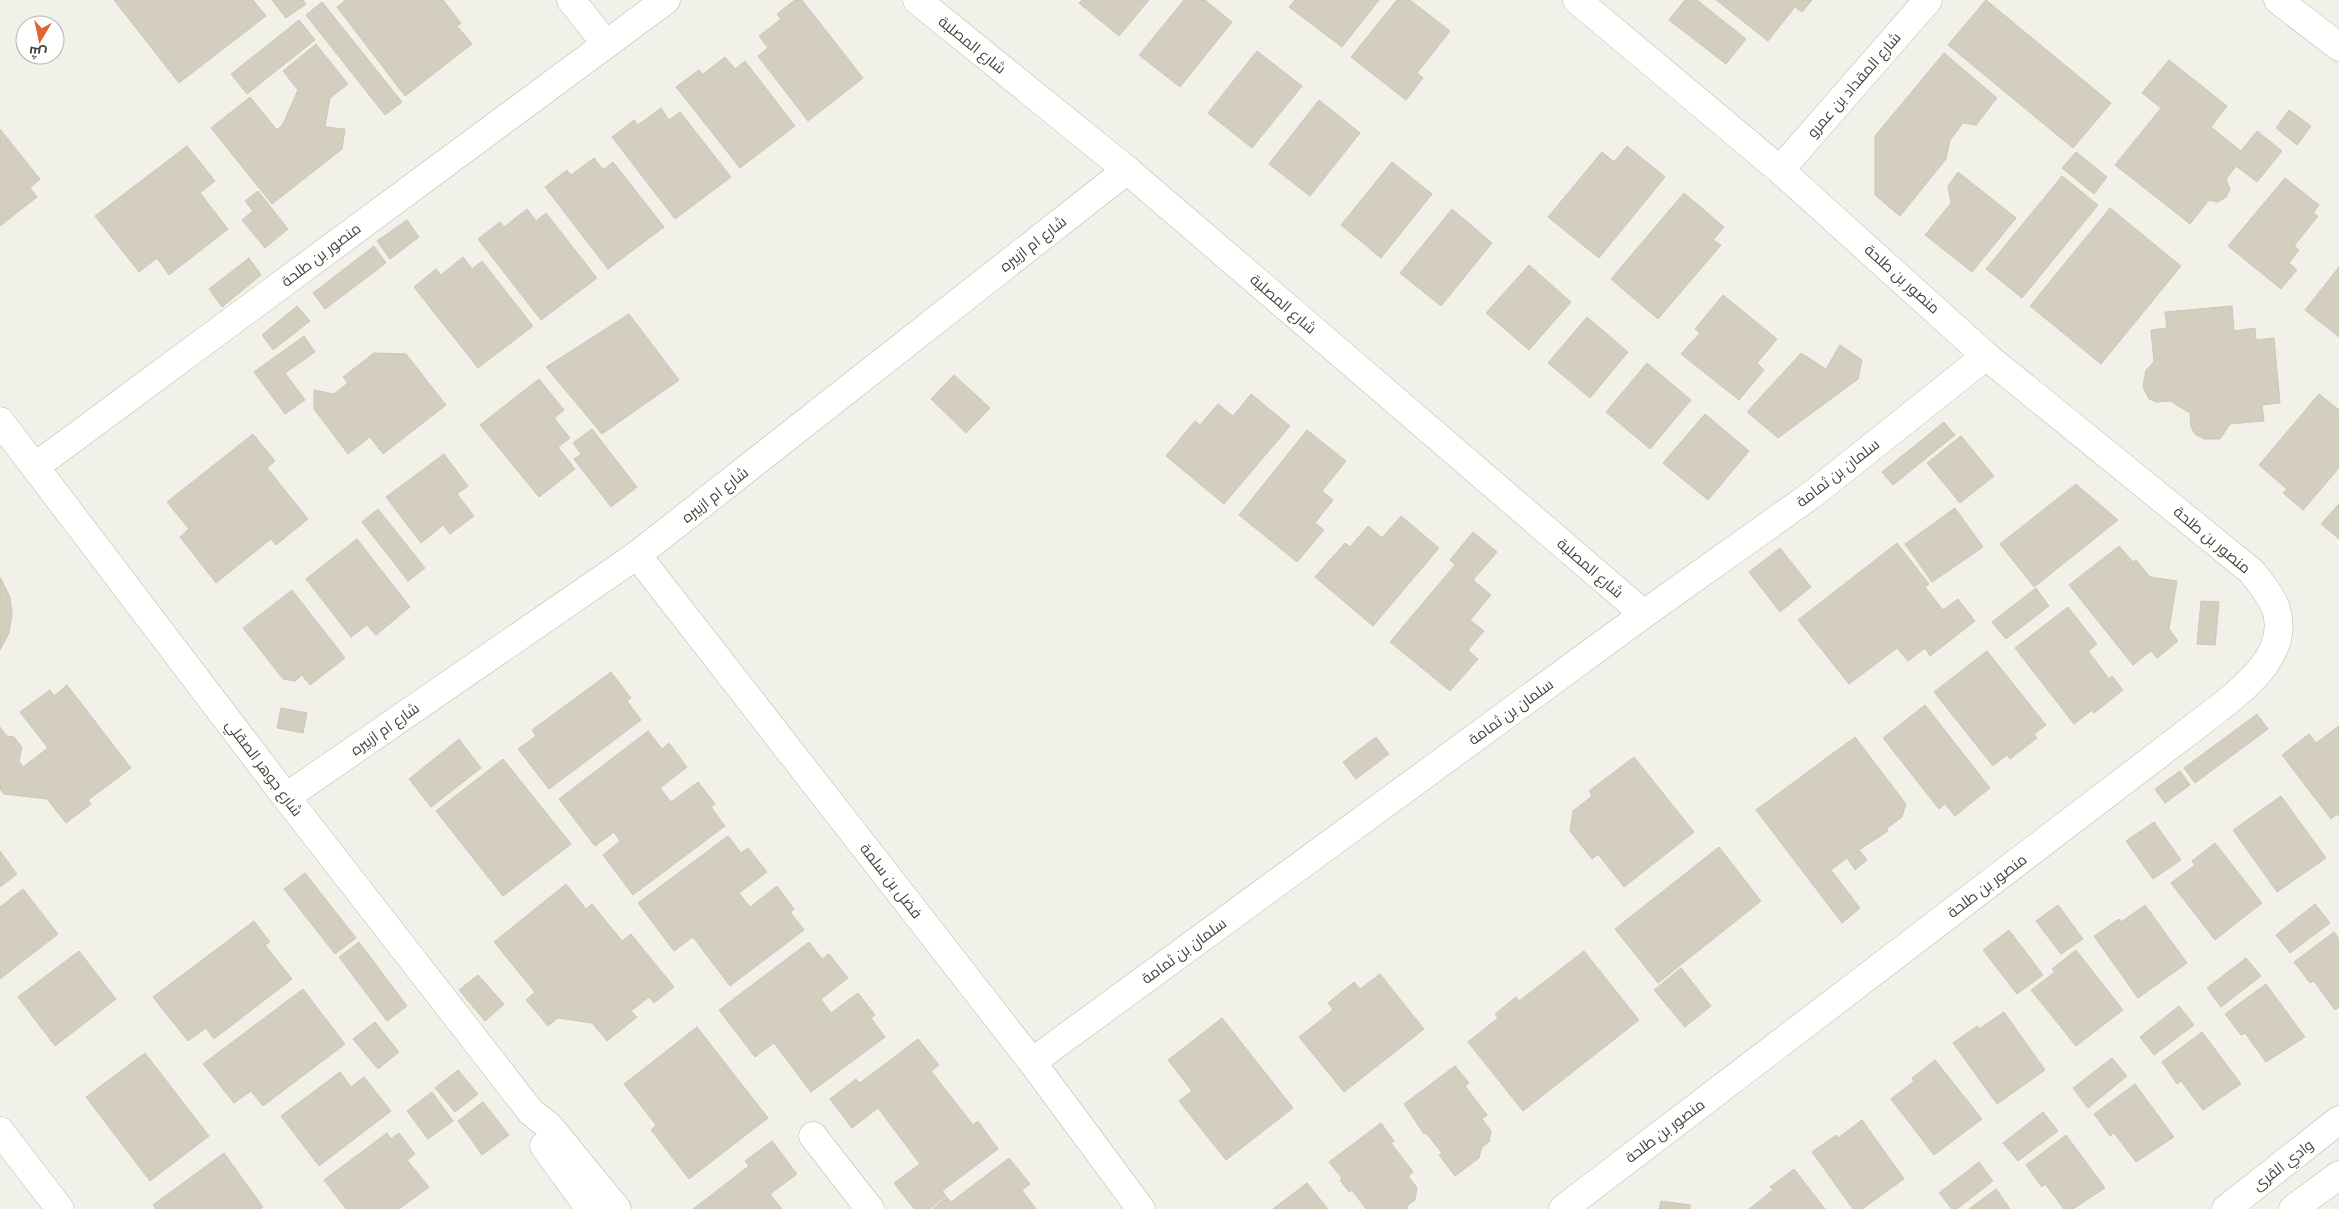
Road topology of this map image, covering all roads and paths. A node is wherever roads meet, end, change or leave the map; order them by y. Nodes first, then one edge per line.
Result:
1 (572, 0) edge
2 (666, 0) edge
3 (916, 0) edge
4 (1577, 0) edge
5 (1928, 0) edge
6 (2278, 0) edge
7 (606, 44) junction
8 (2339, 47) edge
9 (1127, 170) junction
10 (1780, 170) junction
11 (1986, 356) junction
12 (0, 421) edge
13 (36, 466) junction
14 (637, 555) junction
15 (1644, 614) junction
16 (286, 797) junction
17 (1032, 1062) junction
18 (531, 1112) junction
19 (2339, 1120) edge
20 (0, 1131) edge
21 (812, 1136) dead end
22 (2339, 1174) edge
23 (60, 1209) edge
24 (590, 1209) edge
25 (617, 1209) edge
26 (870, 1209) edge
27 (1141, 1209) edge
28 (1563, 1209) edge
29 (2226, 1209) edge
30 (2293, 1209) edge

1 - 7 street
2 - 7 street, منصور بن طلحة
3 - 9 street, شارع المصلبة
4 - 10 street, منصور بن طلحة
5 - 10 street, شارع المقداد بن عمرو
6 - 8 street
7 - 13 street, منصور بن طلحة
9 - 14 street, شارع ام ازبيره
9 - 15 street, شارع المصلبة
10 - 11 street, منصور بن طلحة
11 - 15 street, سلمان بن ثمامة
11 - 28 street, منصور بن طلحة
12 - 13 street, شارع جوهر الصقلي
13 - 16 street, شارع جوهر الصقلي
14 - 16 street, شارع ام ازبيره
14 - 17 street, فضل بن سلمة
15 - 17 street, سلمان بن ثمامة
16 - 18 street, شارع جوهر الصقلي
17 - 27 street, فضل بن سلمة
18 - 24 street, شارع جوهر الصقلي
18 - 25 street, شارع جوهر الصقلي
19 - 29 street, وادي القرى
20 - 23 street
21 - 26 street
22 - 30 street

